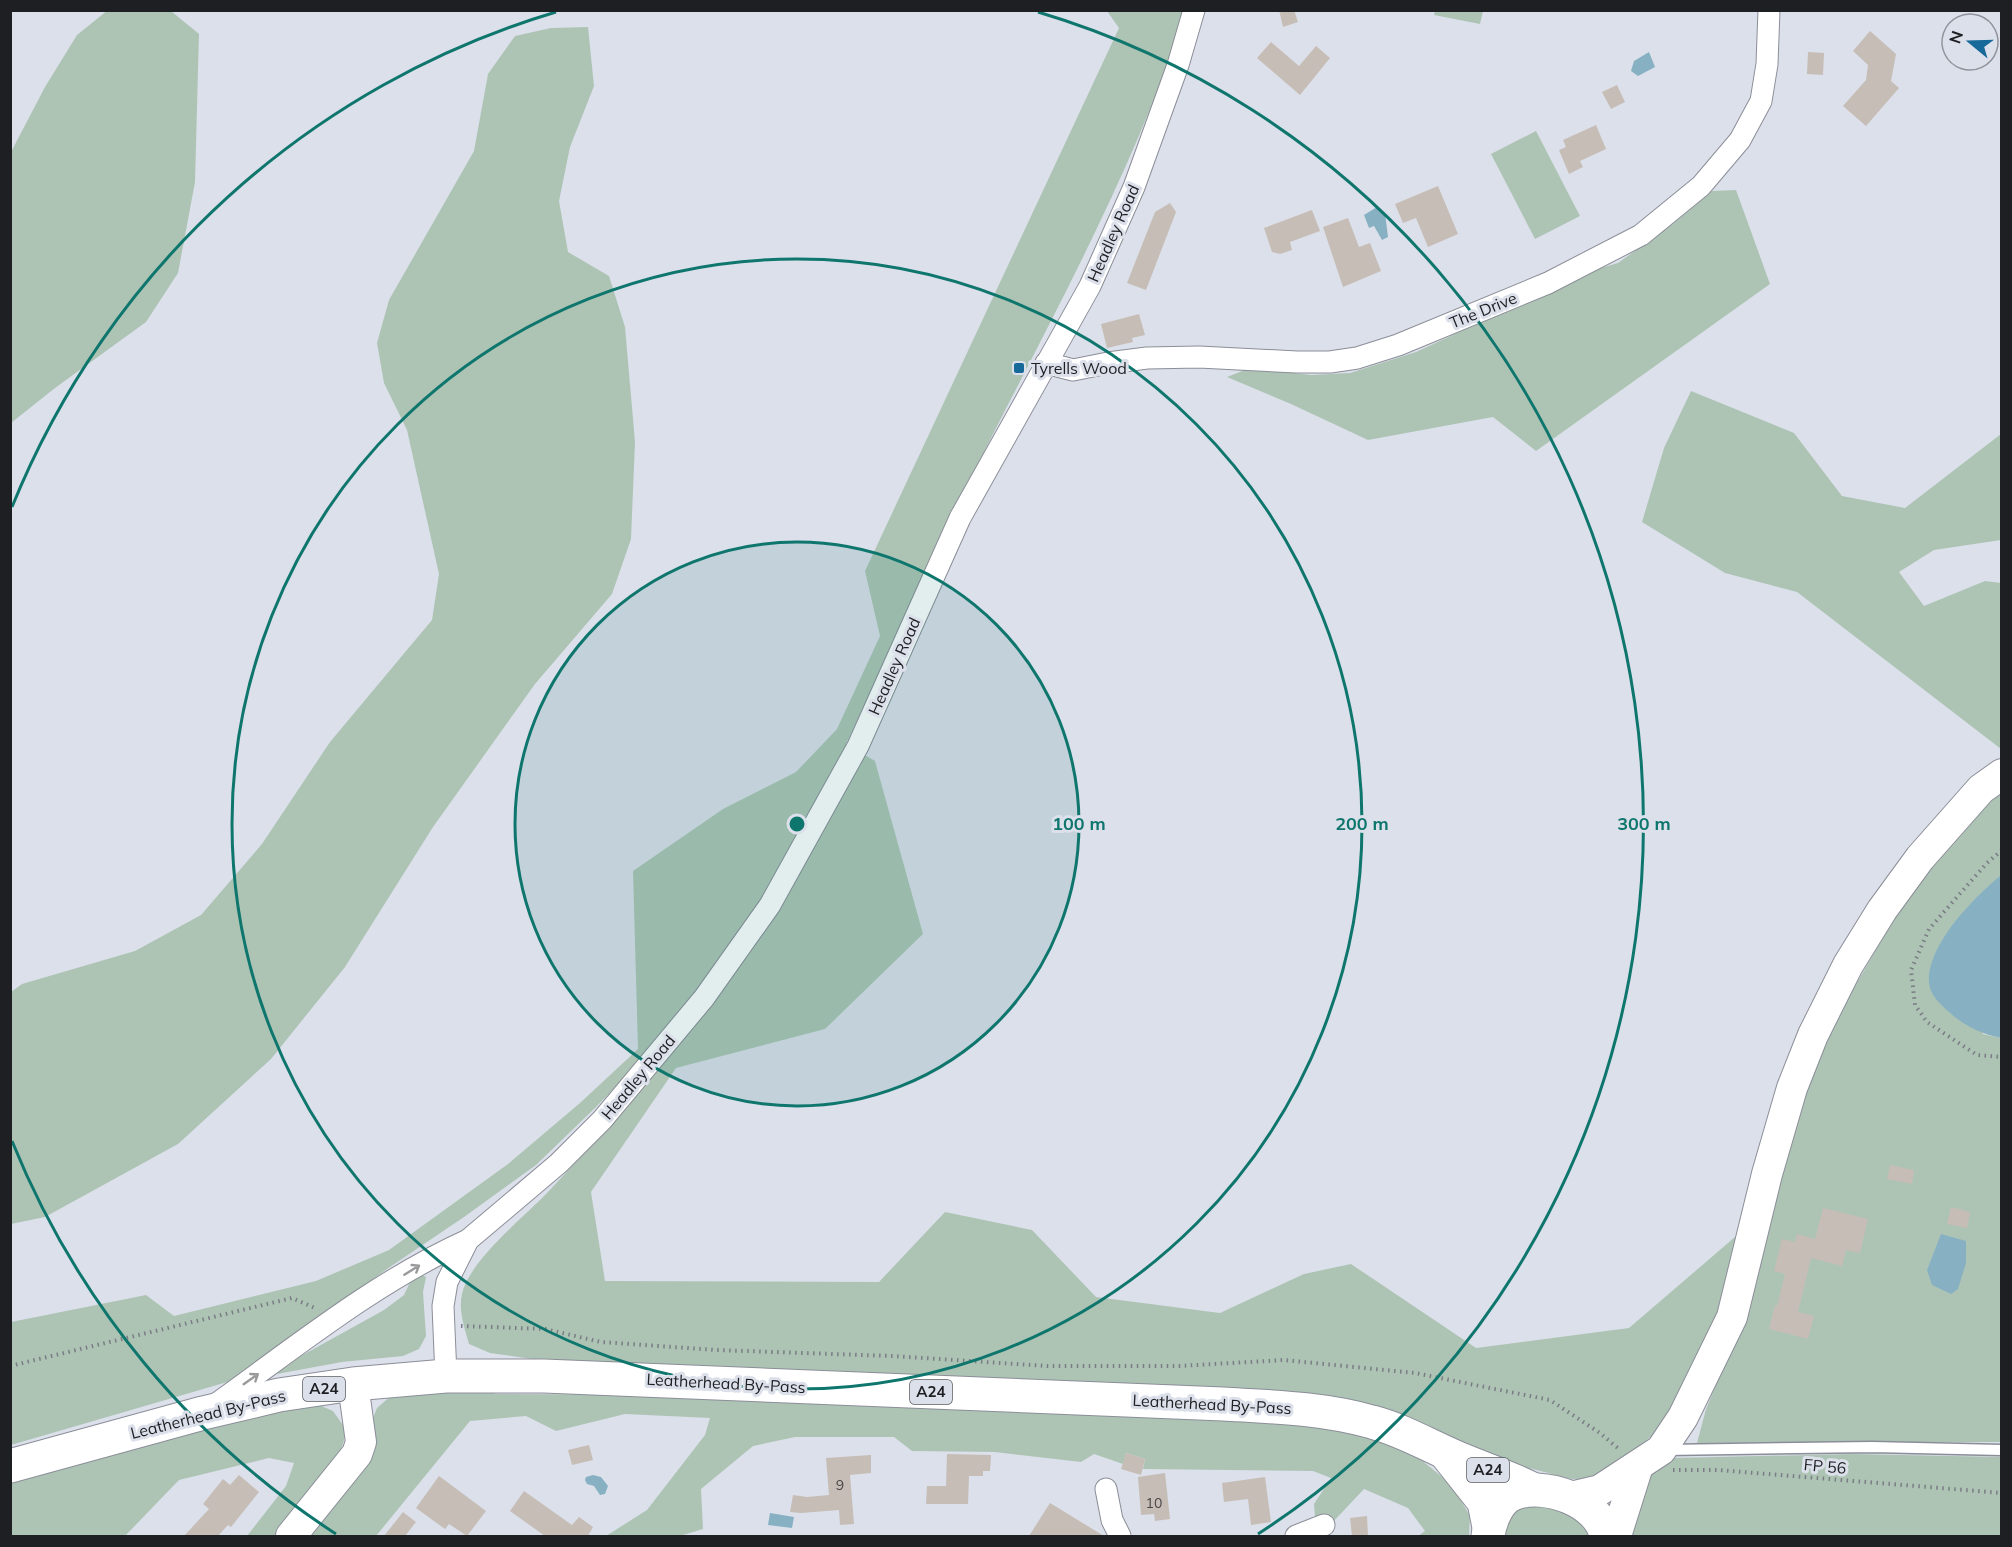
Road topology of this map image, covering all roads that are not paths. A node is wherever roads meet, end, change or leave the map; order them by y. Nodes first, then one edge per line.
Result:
1 (1194, 10) edge
2 (1769, 10) edge
3 (1046, 363) junction
4 (2001, 774) edge
5 (468, 1240) junction
6 (446, 1376) junction
7 (353, 1384) junction
8 (203, 1413) junction
9 (2001, 1450) edge
10 (1445, 1452) junction
11 (1650, 1458) junction
12 (10, 1466) edge
13 (1106, 1489) dead end
14 (1532, 1489) junction
15 (1570, 1497) junction
16 (1324, 1525) dead end
17 (1489, 1532) edge
18 (291, 1536) edge
19 (1120, 1536) edge
20 (1296, 1536) edge
21 (1606, 1536) edge
22 (1616, 1536) edge

1 - 3 street, Headley Road
2 - 3 street, The Drive
3 - 5 street, Headley Road
4 - 11 main road
5 - 6 street, Headley Road
8 -> 5 street, Headley Road
6 - 7 highway, Leatherhead By-Pass / A24
6 - 10 highway, Leatherhead By-Pass / A24
7 - 8 highway, Leatherhead By-Pass / A24
7 - 18 main road
8 - 12 highway, Leatherhead By-Pass / A24
9 - 11 lane
10 - 14 highway, Leatherhead By-Pass / A24
10 - 17 highway, Leatherhead By-Pass / A24
11 - 15 main road
11 - 22 main road
13 - 19 street
14 - 15 highway, Leatherhead By-Pass
14 - 17 highway
15 - 21 highway
16 - 20 street

